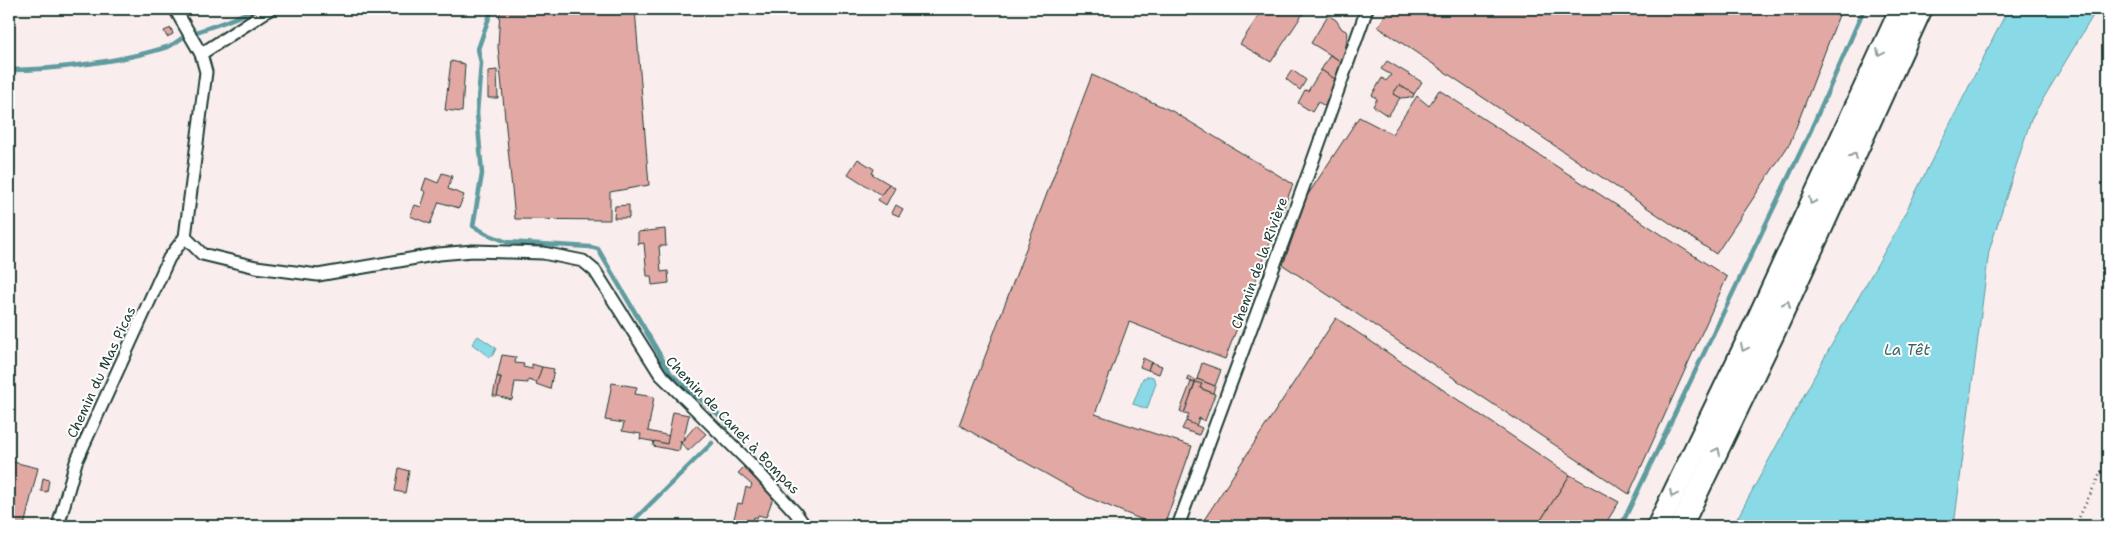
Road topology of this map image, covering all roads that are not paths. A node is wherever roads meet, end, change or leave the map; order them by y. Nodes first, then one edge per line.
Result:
1 (175, 9) edge
2 (270, 9) edge
3 (1366, 9) edge
4 (1901, 9) edge
5 (1921, 9) edge
6 (201, 54) junction
7 (185, 237) junction
8 (58, 526) edge
9 (805, 526) edge
10 (1178, 526) edge
11 (1658, 526) edge
12 (1681, 526) edge

1 - 6 street
2 - 6 street
3 - 10 street, Chemin de la Rivière
4 -> 11 highway
12 -> 5 highway
6 - 7 street
7 - 8 street, Chemin du Mas Picas
7 - 9 street, Chemin de Canet à Bompas

